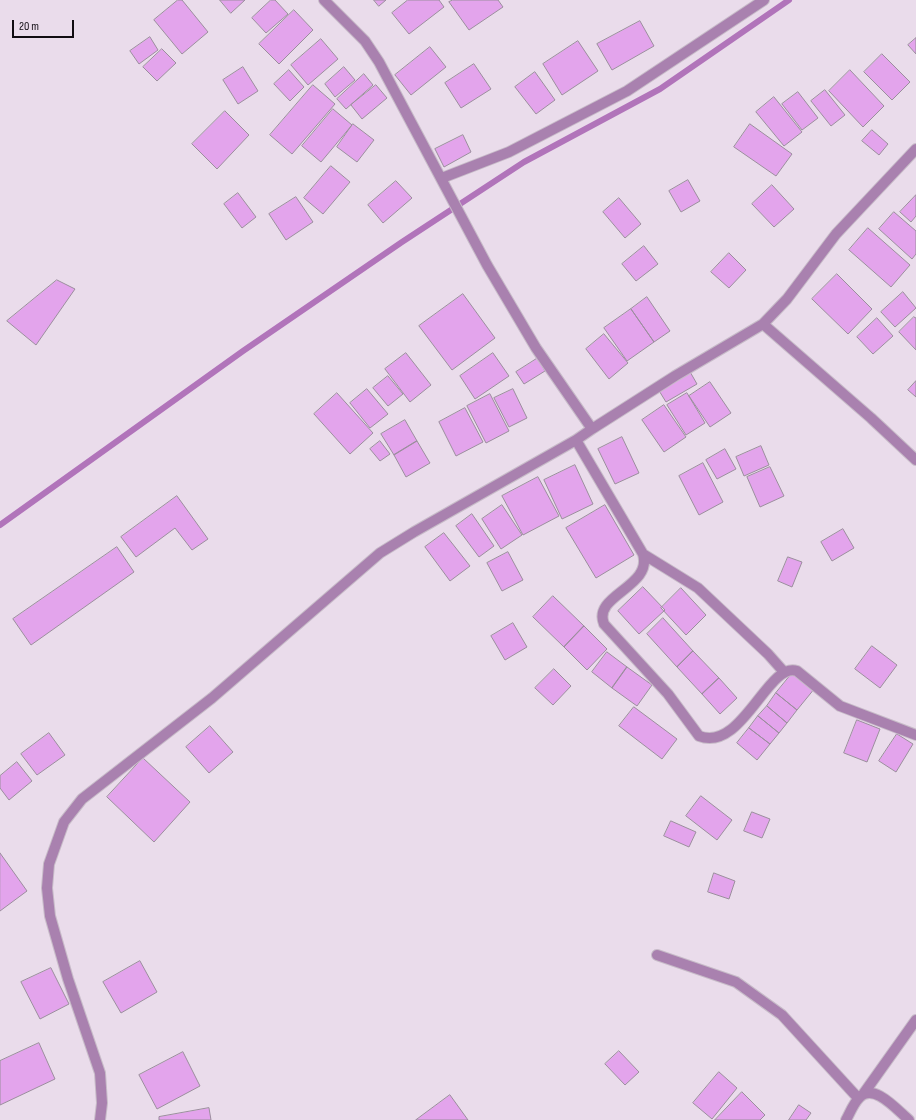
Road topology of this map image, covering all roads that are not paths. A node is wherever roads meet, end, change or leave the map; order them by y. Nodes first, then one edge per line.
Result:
1 (324, 0) edge
2 (764, 0) edge
3 (916, 148) edge
4 (442, 178) junction
5 (763, 324) junction
6 (592, 429) junction
7 (576, 440) junction
8 (916, 460) edge
9 (643, 554) junction
10 (784, 672) junction
11 (916, 735) edge
12 (658, 955) dead end
13 (916, 1020) edge
14 (861, 1096) junction
15 (100, 1120) edge
16 (846, 1120) edge
17 (909, 1120) edge

1 - 4 street
2 - 4 street
3 - 5 street
4 - 6 street
5 - 6 street
5 - 8 street
6 - 7 street
7 - 9 street
7 - 15 street
9 - 10 street
9 - 10 street
10 - 11 street
12 - 14 street
13 - 14 street
14 - 16 street
14 - 17 street

